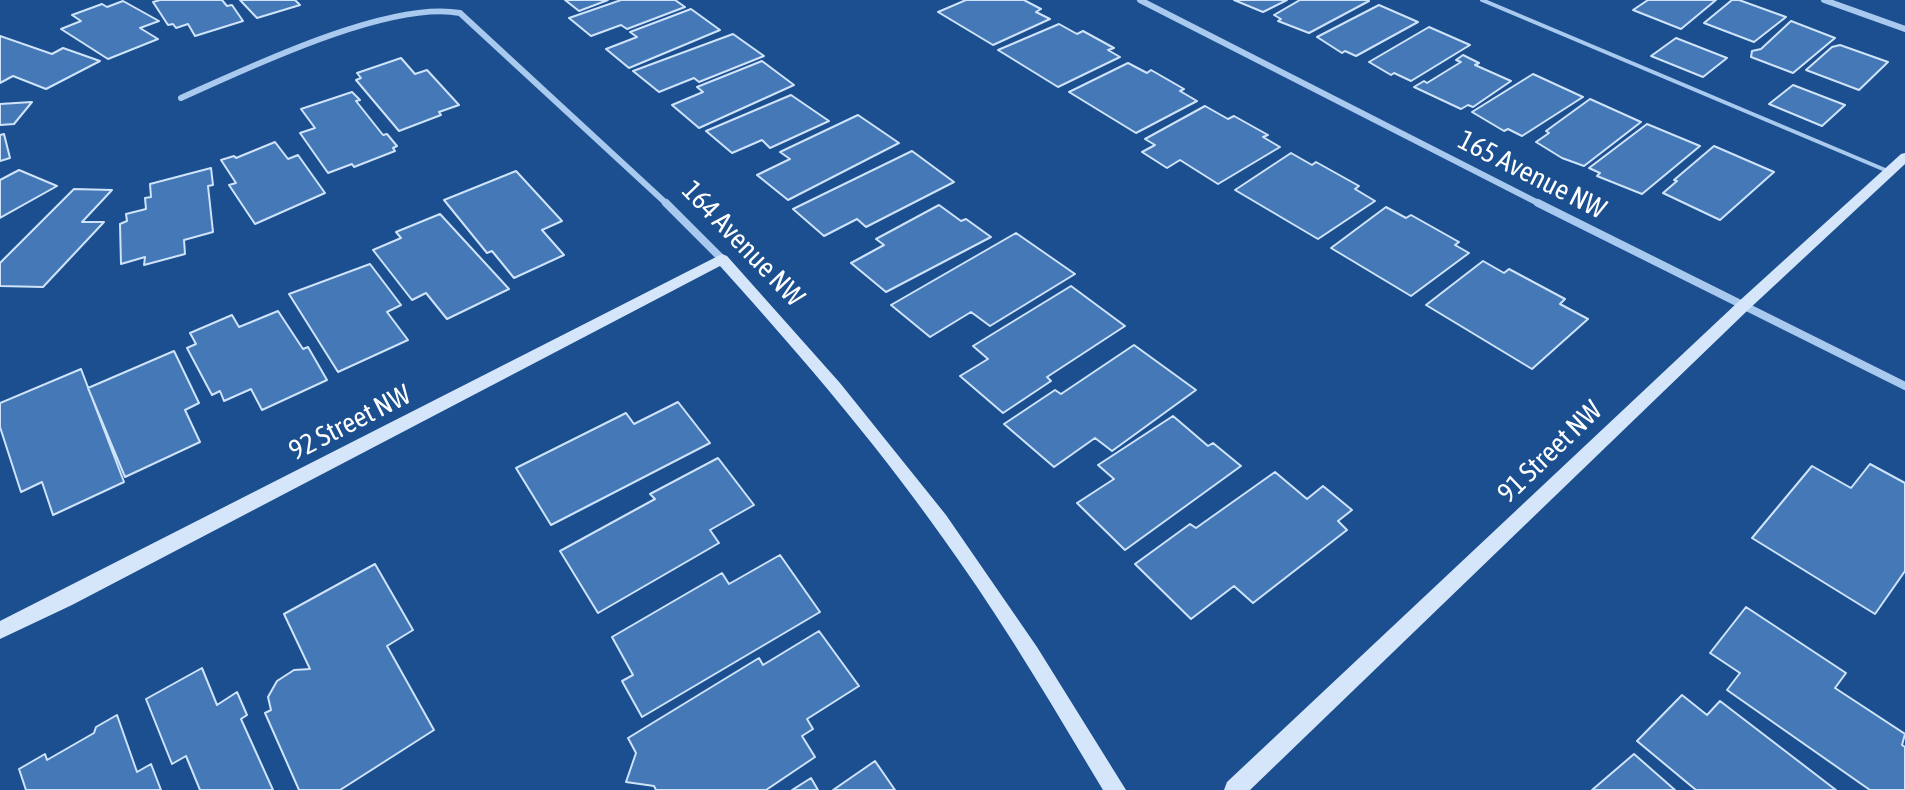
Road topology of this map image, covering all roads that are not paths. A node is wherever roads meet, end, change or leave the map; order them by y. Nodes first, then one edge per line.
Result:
1 (1140, 0) edge
2 (1482, 0) edge
3 (1824, 0) edge
4 (1905, 29) edge
5 (181, 98) dead end
6 (1905, 157) edge
7 (1890, 172) junction
8 (722, 259) junction
9 (1742, 307) junction
10 (1905, 386) edge
11 (0, 630) edge
12 (1115, 790) edge
13 (1235, 790) edge

1 - 9 street, 165 Avenue NW
2 - 7 lane
3 - 4 street
5 - 8 street, 164 Avenue NW
6 - 7 street, 91 Street NW
7 - 9 street, 91 Street NW
8 - 11 street, 92 Street NW
8 - 12 street, 164 Avenue NW
9 - 10 street, 165 Avenue NW
9 - 13 street, 91 Street NW

